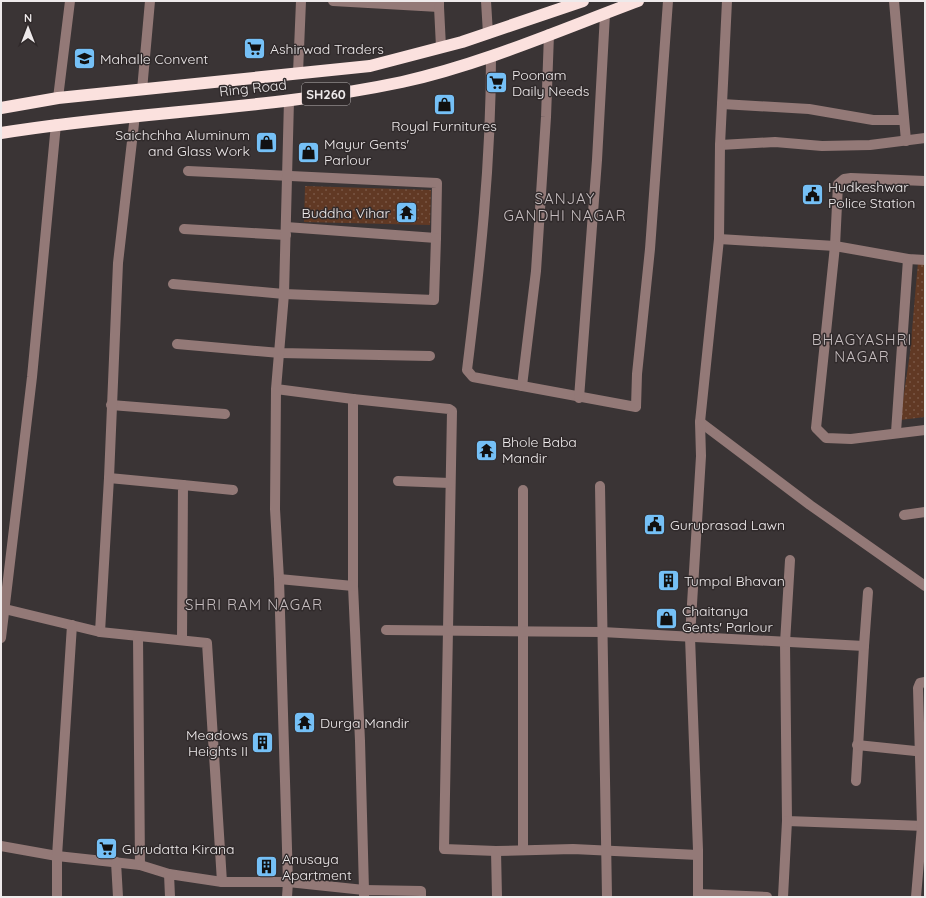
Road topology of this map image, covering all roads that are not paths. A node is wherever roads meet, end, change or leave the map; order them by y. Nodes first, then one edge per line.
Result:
1 (70, 1) edge
2 (150, 1) edge
3 (301, 1) edge
4 (333, 1) edge
5 (486, 1) edge
6 (583, 1) edge
7 (638, 1) edge
8 (668, 1) edge
9 (727, 1) edge
10 (894, 1) edge
11 (439, 4) edge
12 (605, 14) junction
13 (488, 34) junction
14 (549, 34) junction
15 (441, 47) junction
16 (491, 57) junction
17 (298, 73) junction
18 (142, 90) junction
19 (58, 98) junction
20 (289, 100) junction
21 (722, 104) junction
22 (1, 108) edge
23 (135, 115) junction
24 (904, 120) junction
25 (56, 124) junction
26 (1, 133) edge
27 (925, 138) edge
28 (906, 142) junction
29 (720, 145) junction
30 (188, 171) dead end
31 (287, 176) junction
32 (925, 181) edge
33 (184, 229) dead end
34 (286, 231) junction
35 (436, 238) junction
36 (719, 239) junction
37 (835, 246) junction
38 (908, 259) junction
39 (925, 260) edge
40 (173, 284) dead end
41 (284, 294) junction
42 (177, 344) dead end
43 (280, 353) junction
44 (430, 356) dead end
45 (522, 386) junction
46 (276, 389) junction
47 (579, 398) junction
48 (353, 399) junction
49 (111, 405) junction
50 (225, 414) dead end
51 (700, 422) junction
52 (925, 430) edge
53 (896, 432) junction
54 (109, 478) junction
55 (398, 481) dead end
56 (450, 483) junction
57 (183, 485) junction
58 (600, 486) dead end
59 (234, 490) dead end
60 (523, 490) dead end
61 (925, 512) edge
62 (904, 515) dead end
63 (790, 560) dead end
64 (279, 580) junction
65 (353, 586) junction
66 (925, 586) edge
67 (868, 592) dead end
68 (2, 608) edge
69 (72, 625) junction
70 (386, 630) dead end
71 (522, 631) junction
72 (100, 632) junction
73 (449, 632) junction
74 (602, 632) junction
75 (138, 636) junction
76 (690, 637) junction
77 (1, 638) edge
78 (182, 640) junction
79 (785, 643) junction
80 (864, 646) junction
81 (925, 682) edge
82 (857, 745) junction
83 (922, 752) edge
84 (856, 781) dead end
85 (787, 821) junction
86 (924, 826) edge
87 (1, 846) edge
88 (523, 849) junction
89 (608, 850) junction
90 (496, 851) junction
91 (698, 855) junction
92 (57, 856) junction
93 (116, 862) junction
94 (140, 865) junction
95 (170, 874) junction
96 (222, 882) junction
97 (288, 882) junction
98 (364, 894) edge
99 (698, 896) edge
100 (57, 897) edge
101 (118, 897) edge
102 (170, 897) edge
103 (287, 897) edge
104 (421, 897) edge
105 (497, 897) edge
106 (607, 897) edge
107 (767, 897) edge
108 (783, 897) edge
109 (916, 897) edge

1 - 19 street
2 - 18 street
3 - 17 street
4 - 11 street
5 - 13 street
6 - 13 highway, Ring Road / SH260
7 - 12 highway, Ring Road / SH260
8 - 47 street
9 - 21 street
10 - 24 street
11 - 15 street
12 - 14 highway, Ring Road / SH260
12 - 47 street
13 - 15 highway, Ring Road / SH260
14 - 16 highway, Ring Road / SH260
14 - 45 street
15 - 17 highway, Ring Road / SH260
16 - 20 highway, Ring Road / SH260
16 - 45 street
17 - 18 highway, Ring Road / SH260
18 - 19 highway, Ring Road / SH260
19 - 22 highway, Ring Road / SH260
20 - 23 highway, Ring Road / SH260
20 - 31 street
21 - 24 street
21 - 29 street
23 - 25 highway, Ring Road / SH260
23 - 49 street
24 - 28 street
25 - 26 highway, Ring Road / SH260
25 - 68 street
27 - 28 street
28 - 29 street
29 - 36 street
30 - 31 street
31 - 34 street
31 - 35 street
32 - 37 street
33 - 34 street
34 - 35 street
34 - 41 street
35 - 41 street
36 - 37 street
36 - 51 street
37 - 38 street
37 - 53 street
38 - 39 street
38 - 53 street
40 - 41 street
41 - 43 street
42 - 43 street
43 - 44 street
43 - 46 street
45 - 47 street
46 - 48 street
46 - 64 street
48 - 56 street
48 - 65 street
49 - 50 street
49 - 54 street
51 - 66 street
51 - 76 street
52 - 53 street
54 - 57 street
54 - 72 street
55 - 56 street
56 - 73 street
57 - 59 street
57 - 78 street
58 - 74 street
60 - 71 street
61 - 62 street
63 - 79 street
64 - 65 street
64 - 97 street
65 - 98 street
67 - 80 street
68 - 69 street
68 - 77 street
69 - 72 street
69 - 92 street
70 - 73 street
71 - 73 street
71 - 74 street
71 - 88 street
72 - 75 street
73 - 90 street
74 - 76 street
74 - 89 street
75 - 78 street
75 - 94 street
76 - 79 street
76 - 91 street
78 - 96 street
79 - 80 street
79 - 85 street
80 - 82 street
81 - 83 street
82 - 83 street
82 - 84 street
83 - 86 street
85 - 86 street
85 - 108 street
86 - 109 street
87 - 92 street
88 - 89 street
88 - 90 street
89 - 91 street
89 - 106 street
90 - 105 street
91 - 99 street
92 - 93 street
92 - 100 street
93 - 94 street
93 - 101 street
94 - 95 street
95 - 96 street
95 - 102 street
96 - 97 street
97 - 98 street
97 - 103 street
98 - 104 street
99 - 107 street

